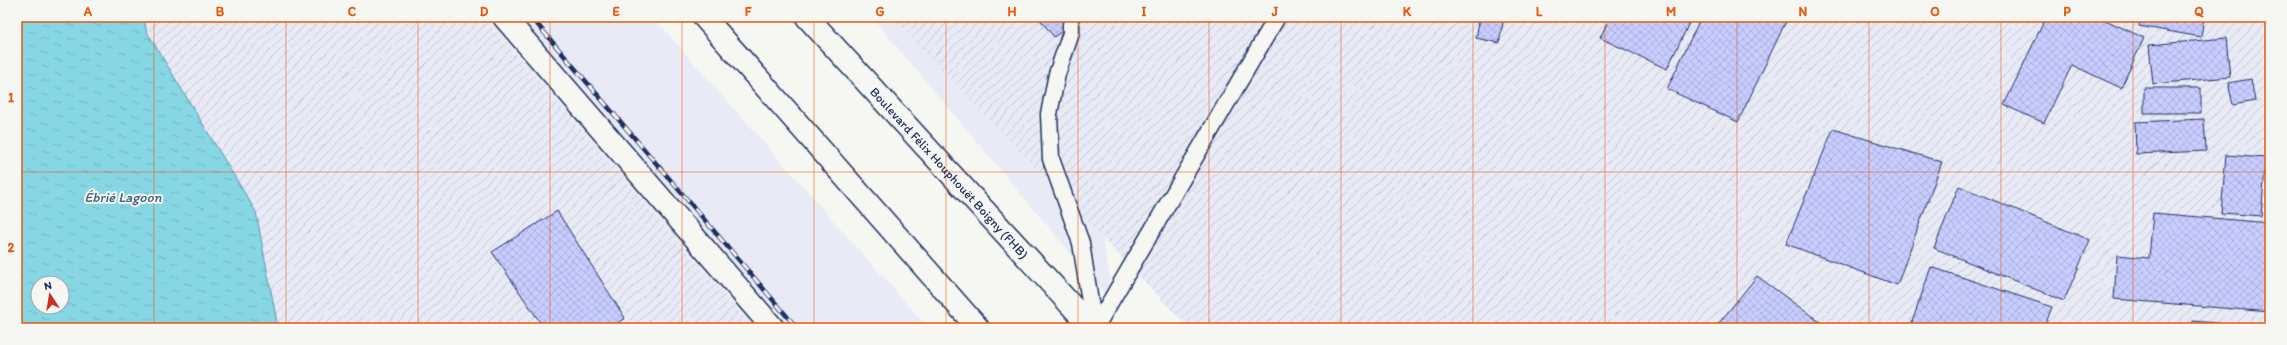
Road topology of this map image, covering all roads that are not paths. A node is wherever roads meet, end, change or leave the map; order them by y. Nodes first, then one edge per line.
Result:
1 (504, 17) edge
2 (704, 17) edge
3 (807, 17) edge
4 (1277, 17) edge
5 (1071, 24) dead end
6 (773, 328) edge
7 (978, 328) edge
8 (1094, 328) edge

1 - 6 main road
2 - 7 main road
3 - 8 main road, Boulevard Félix Houphouët Boigny (FHB)
4 - 8 lane
5 - 8 lane

